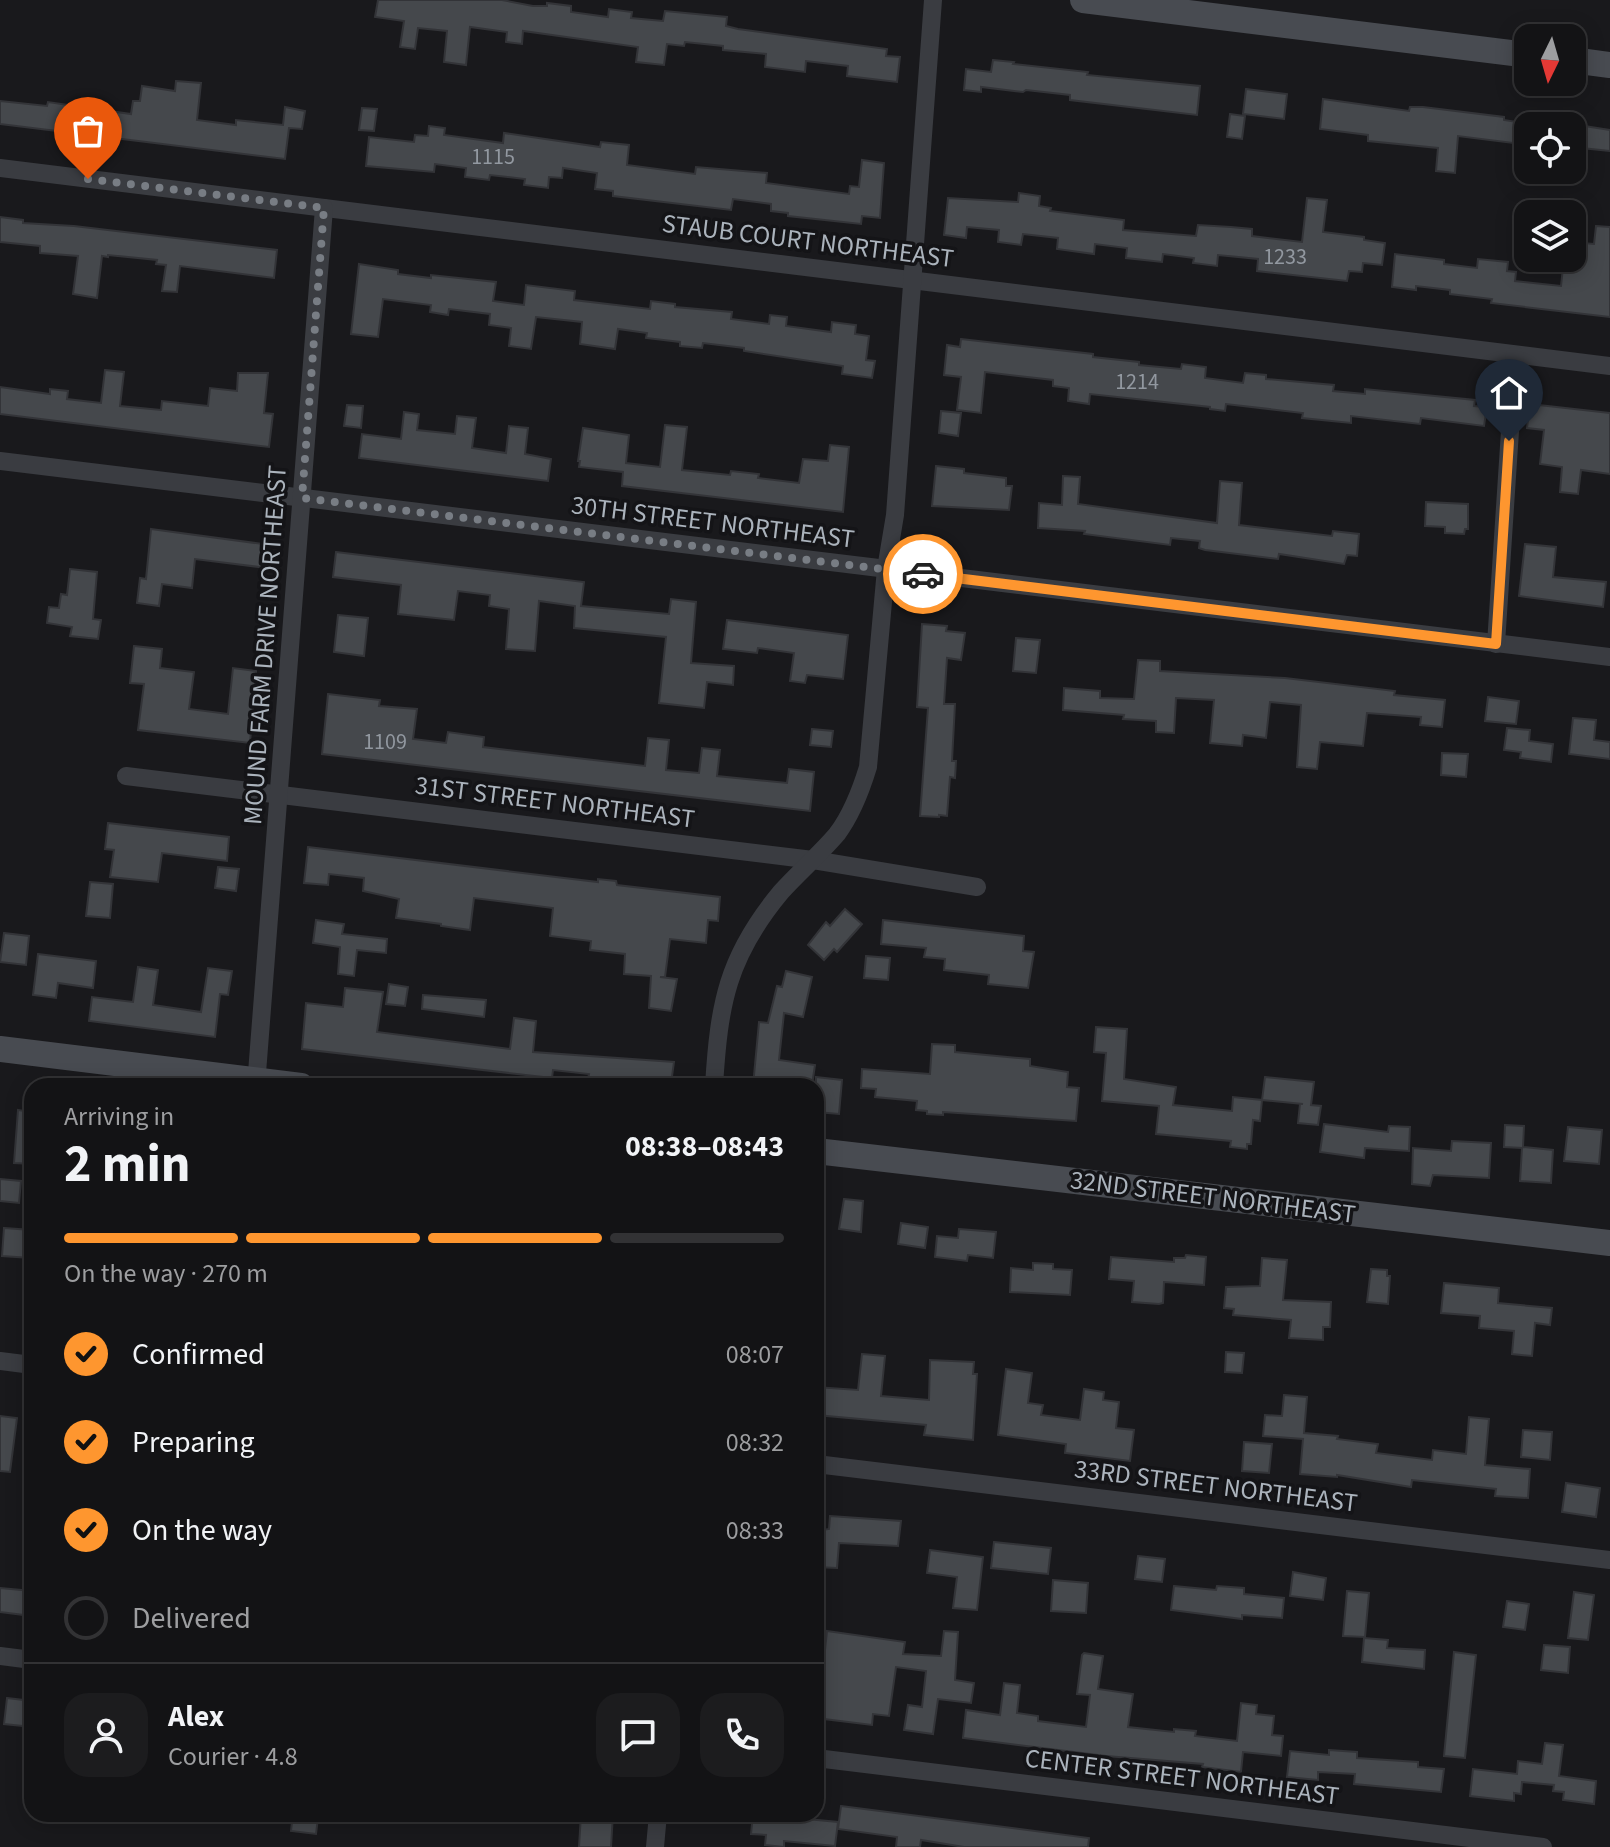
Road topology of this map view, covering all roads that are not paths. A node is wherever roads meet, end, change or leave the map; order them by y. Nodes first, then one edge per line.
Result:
1 (933, 0) edge
2 (1083, 0) edge
3 (1514, 53) edge
4 (1586, 62) edge
5 (1610, 65) edge
6 (0, 168) edge
7 (324, 208) junction
8 (912, 280) junction
9 (1515, 355) junction
10 (1610, 366) edge
11 (0, 461) edge
12 (302, 498) junction
13 (886, 569) junction
14 (1496, 644) junction
15 (1610, 657) edge
16 (126, 776) dead end
17 (281, 794) junction
18 (813, 860) junction
19 (977, 887) dead end
20 (0, 1049) edge
21 (219, 1078) edge
22 (257, 1078) edge
23 (714, 1078) edge
24 (824, 1152) edge
25 (1610, 1243) edge
26 (0, 1361) edge
27 (24, 1364) edge
28 (824, 1465) edge
29 (1610, 1560) edge
30 (0, 1656) edge
31 (24, 1659) edge
32 (824, 1759) edge
33 (657, 1822) edge
34 (655, 1847) edge
35 (1543, 1847) edge

1 - 8 street
2 - 3 main road
4 - 5 main road
6 - 7 street, STAUB COURT NORTHEAST
7 - 8 street, STAUB COURT NORTHEAST
7 - 12 street, MOUND FARM DRIVE NORTHEAST
8 - 9 street, STAUB COURT NORTHEAST
8 - 13 street
9 - 10 street, STAUB COURT NORTHEAST
9 - 14 street
11 - 12 street, 30TH STREET NORTHEAST
12 - 13 street, 30TH STREET NORTHEAST
12 - 17 street, MOUND FARM DRIVE NORTHEAST
13 - 14 street, 30TH STREET NORTHEAST
13 - 18 street
14 - 15 street, 30TH STREET NORTHEAST
16 - 17 street, 31ST STREET NORTHEAST
17 - 18 street, 31ST STREET NORTHEAST
17 - 22 street, MOUND FARM DRIVE NORTHEAST
18 - 19 street, 31ST STREET NORTHEAST
18 - 23 street
20 - 21 main road
24 - 25 main road, 32ND STREET NORTHEAST
26 - 27 street
28 - 29 street, 33RD STREET NORTHEAST
30 - 31 street
32 - 35 street, CENTER STREET NORTHEAST
33 - 34 street

